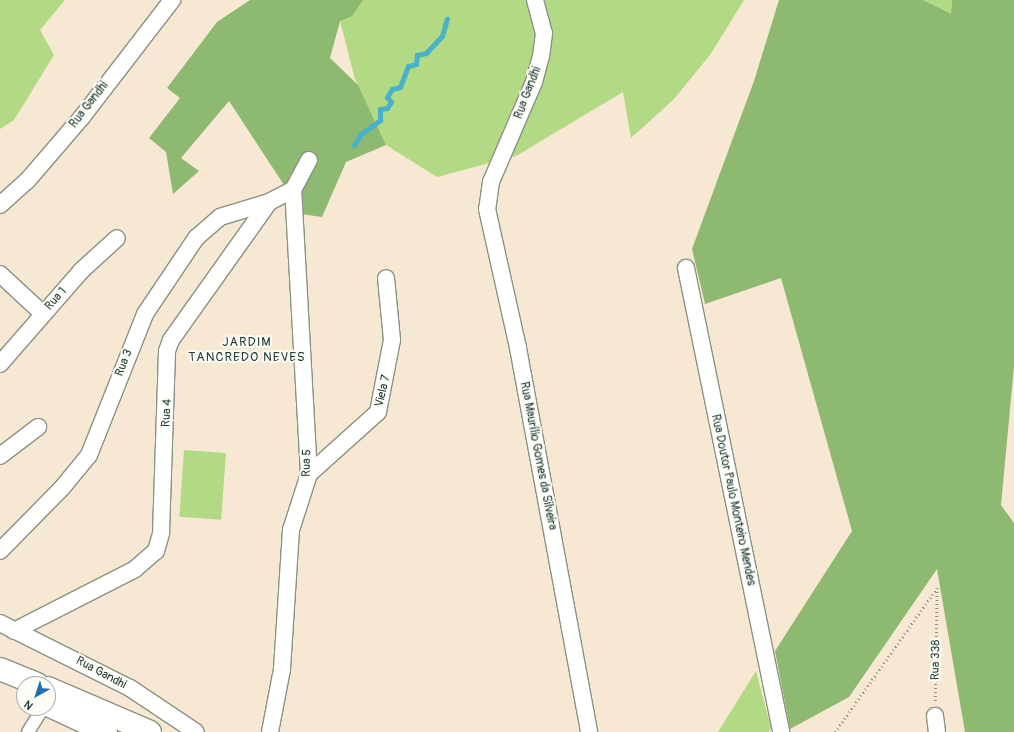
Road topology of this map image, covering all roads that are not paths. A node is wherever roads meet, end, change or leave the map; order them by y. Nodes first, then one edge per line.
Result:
1 (172, 0) edge
2 (535, 0) edge
3 (309, 160) dead end
4 (491, 182) joint
5 (293, 190) junction
6 (269, 202) junction
7 (0, 205) edge
8 (117, 238) dead end
9 (686, 268) dead end
10 (0, 274) edge
11 (386, 278) dead end
12 (43, 314) junction
13 (0, 364) edge
14 (38, 427) dead end
15 (0, 456) edge
16 (309, 474) junction
17 (0, 551) edge
18 (7, 627) edge
19 (0, 668) edge
20 (18, 676) edge
21 (0, 685) edge
22 (56, 691) edge
23 (16, 692) edge
24 (56, 711) edge
25 (38, 716) edge
26 (935, 716) road end
27 (77, 726) edge
28 (778, 729) edge
29 (28, 732) edge
30 (106, 732) edge
31 (150, 732) edge
32 (196, 732) edge
33 (270, 732) edge
34 (589, 732) edge
35 (937, 732) edge

1 - 7 street, Rua Gandhi
2 - 4 street, Rua Gandhi
3 - 5 street
4 - 34 street, Rua Maurílio Gomes da Silveira
5 - 6 street, Rua 4
5 - 16 street, Rua 5
6 - 17 street, Rua 3
6 - 18 street, Rua 4
8 - 12 street, Rua 1
9 - 28 street, Rua Doutor Paulo Monteiro Mendes
10 - 12 street
11 - 16 street, Viela 7
12 - 13 street, Rua 1
14 - 15 street
16 - 33 street, Rua 5
18 - 32 street, Rua Gandhi
19 - 20 main road
21 - 23 main road
22 - 31 main road
24 - 27 main road
25 - 29 street
26 - 35 street
27 - 30 main road

